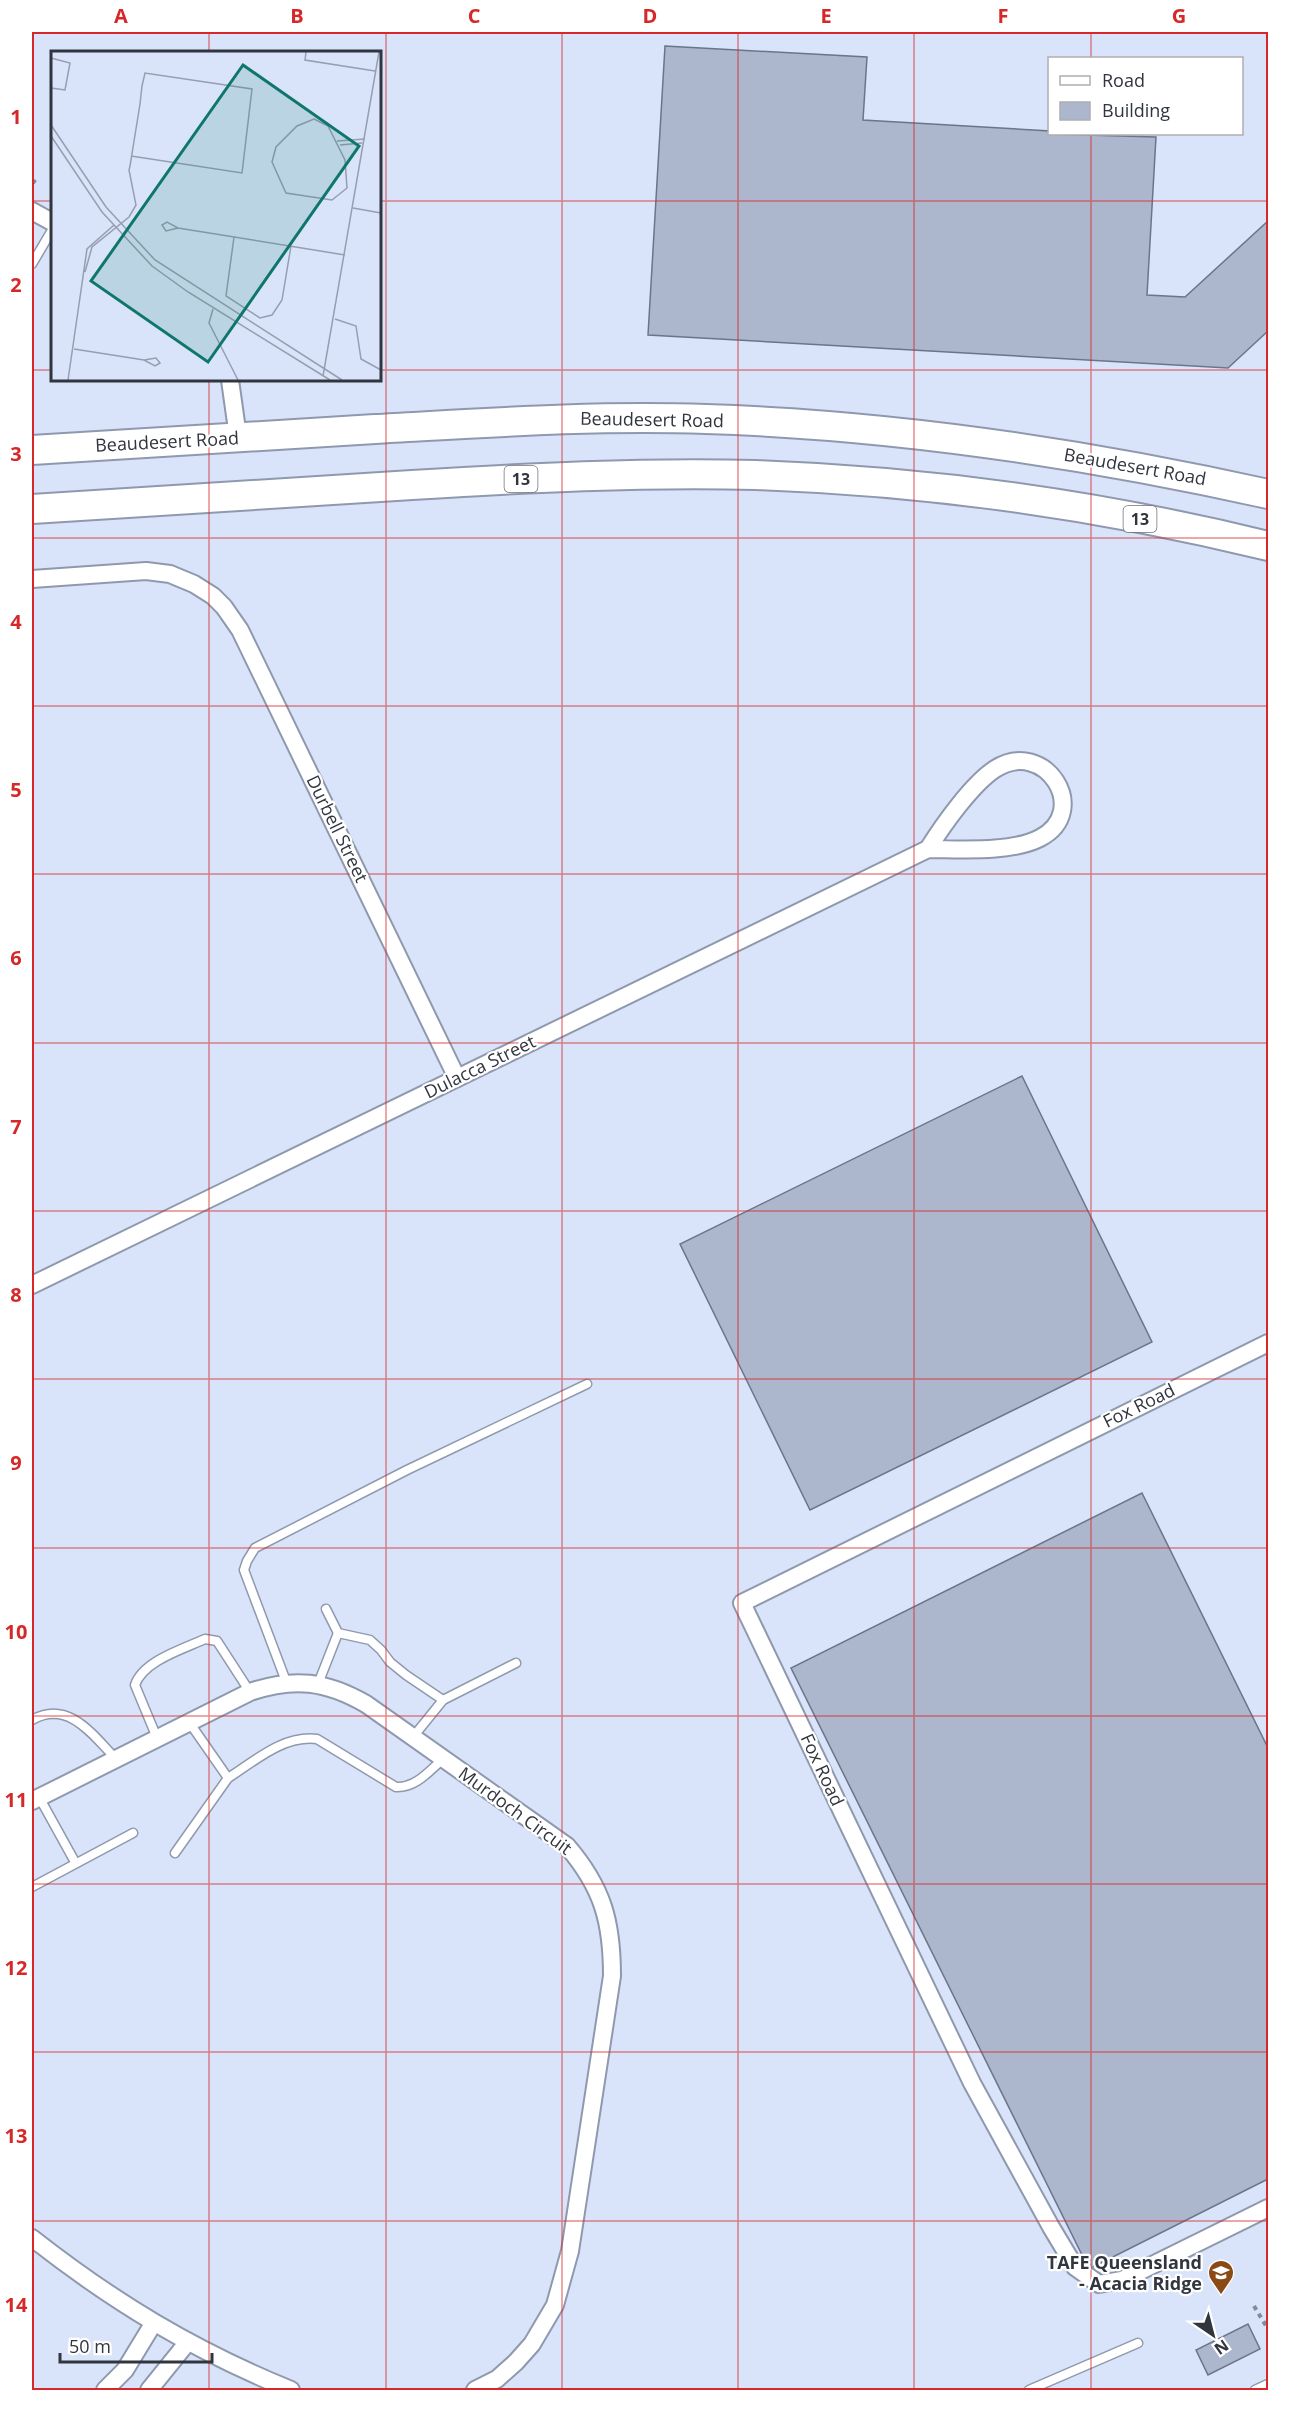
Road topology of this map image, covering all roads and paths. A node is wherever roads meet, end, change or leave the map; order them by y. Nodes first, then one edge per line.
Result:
1 (32, 180) edge
2 (39, 184) dead end
3 (32, 211) edge
4 (51, 221) edge
5 (51, 232) edge
6 (32, 264) edge
7 (230, 381) edge
8 (237, 437) junction
9 (32, 450) edge
10 (1269, 494) edge
11 (32, 508) edge
12 (1269, 546) edge
13 (32, 579) edge
14 (928, 849) junction
15 (457, 1078) junction
16 (32, 1285) edge
17 (1269, 1343) edge
18 (587, 1384) dead end
19 (326, 1609) dead end
20 (338, 1633) junction
21 (516, 1663) dead end
22 (287, 1684) junction
23 (318, 1684) junction
24 (250, 1692) junction
25 (443, 1700) junction
26 (32, 1720) edge
27 (189, 1722) junction
28 (413, 1737) junction
29 (157, 1738) junction
30 (443, 1758) junction
31 (116, 1759) junction
32 (228, 1778) junction
33 (35, 1799) edge
34 (133, 1833) dead end
35 (175, 1853) dead end
36 (75, 1862) junction
37 (32, 1887) edge
38 (1269, 2208) edge
39 (32, 2238) edge
40 (1254, 2306) dead end
41 (153, 2324) junction
42 (1269, 2329) edge
43 (187, 2343) junction
44 (1138, 2343) dead end
45 (1269, 2384) edge
46 (105, 2391) edge
47 (149, 2391) edge
48 (291, 2391) edge
49 (475, 2391) edge
50 (1029, 2391) edge
51 (1255, 2391) edge

1 - 2 path
3 - 4 street
5 - 6 lane
7 - 8 street
8 - 9 highway, Beaudesert Road
8 - 10 highway, Beaudesert Road
11 - 12 highway, 13
13 - 15 street, Durbell Street
14 - 14 street, Dulacca Street
14 - 15 street, Dulacca Street
15 - 16 street, Dulacca Street
17 - 38 street, Fox Road
18 - 22 lane
19 - 20 lane
20 - 23 lane
20 - 25 lane
21 - 25 lane
22 - 23 street, Murdoch Circuit
22 - 24 street, Murdoch Circuit
23 - 28 street, Murdoch Circuit
24 - 27 street, Murdoch Circuit
24 - 29 lane
25 - 28 lane
26 - 31 lane
27 - 29 street, Murdoch Circuit
27 - 32 lane
28 - 30 street, Murdoch Circuit
29 - 31 street, Murdoch Circuit
30 - 32 lane
30 - 49 street, Murdoch Circuit
31 - 33 street, Murdoch Circuit
32 - 35 lane
33 - 36 lane
34 - 36 lane
36 - 37 lane
39 - 41 street
40 - 42 path
41 - 43 street
41 - 46 street
43 - 47 street
43 - 48 street
44 - 50 lane
45 - 51 lane

